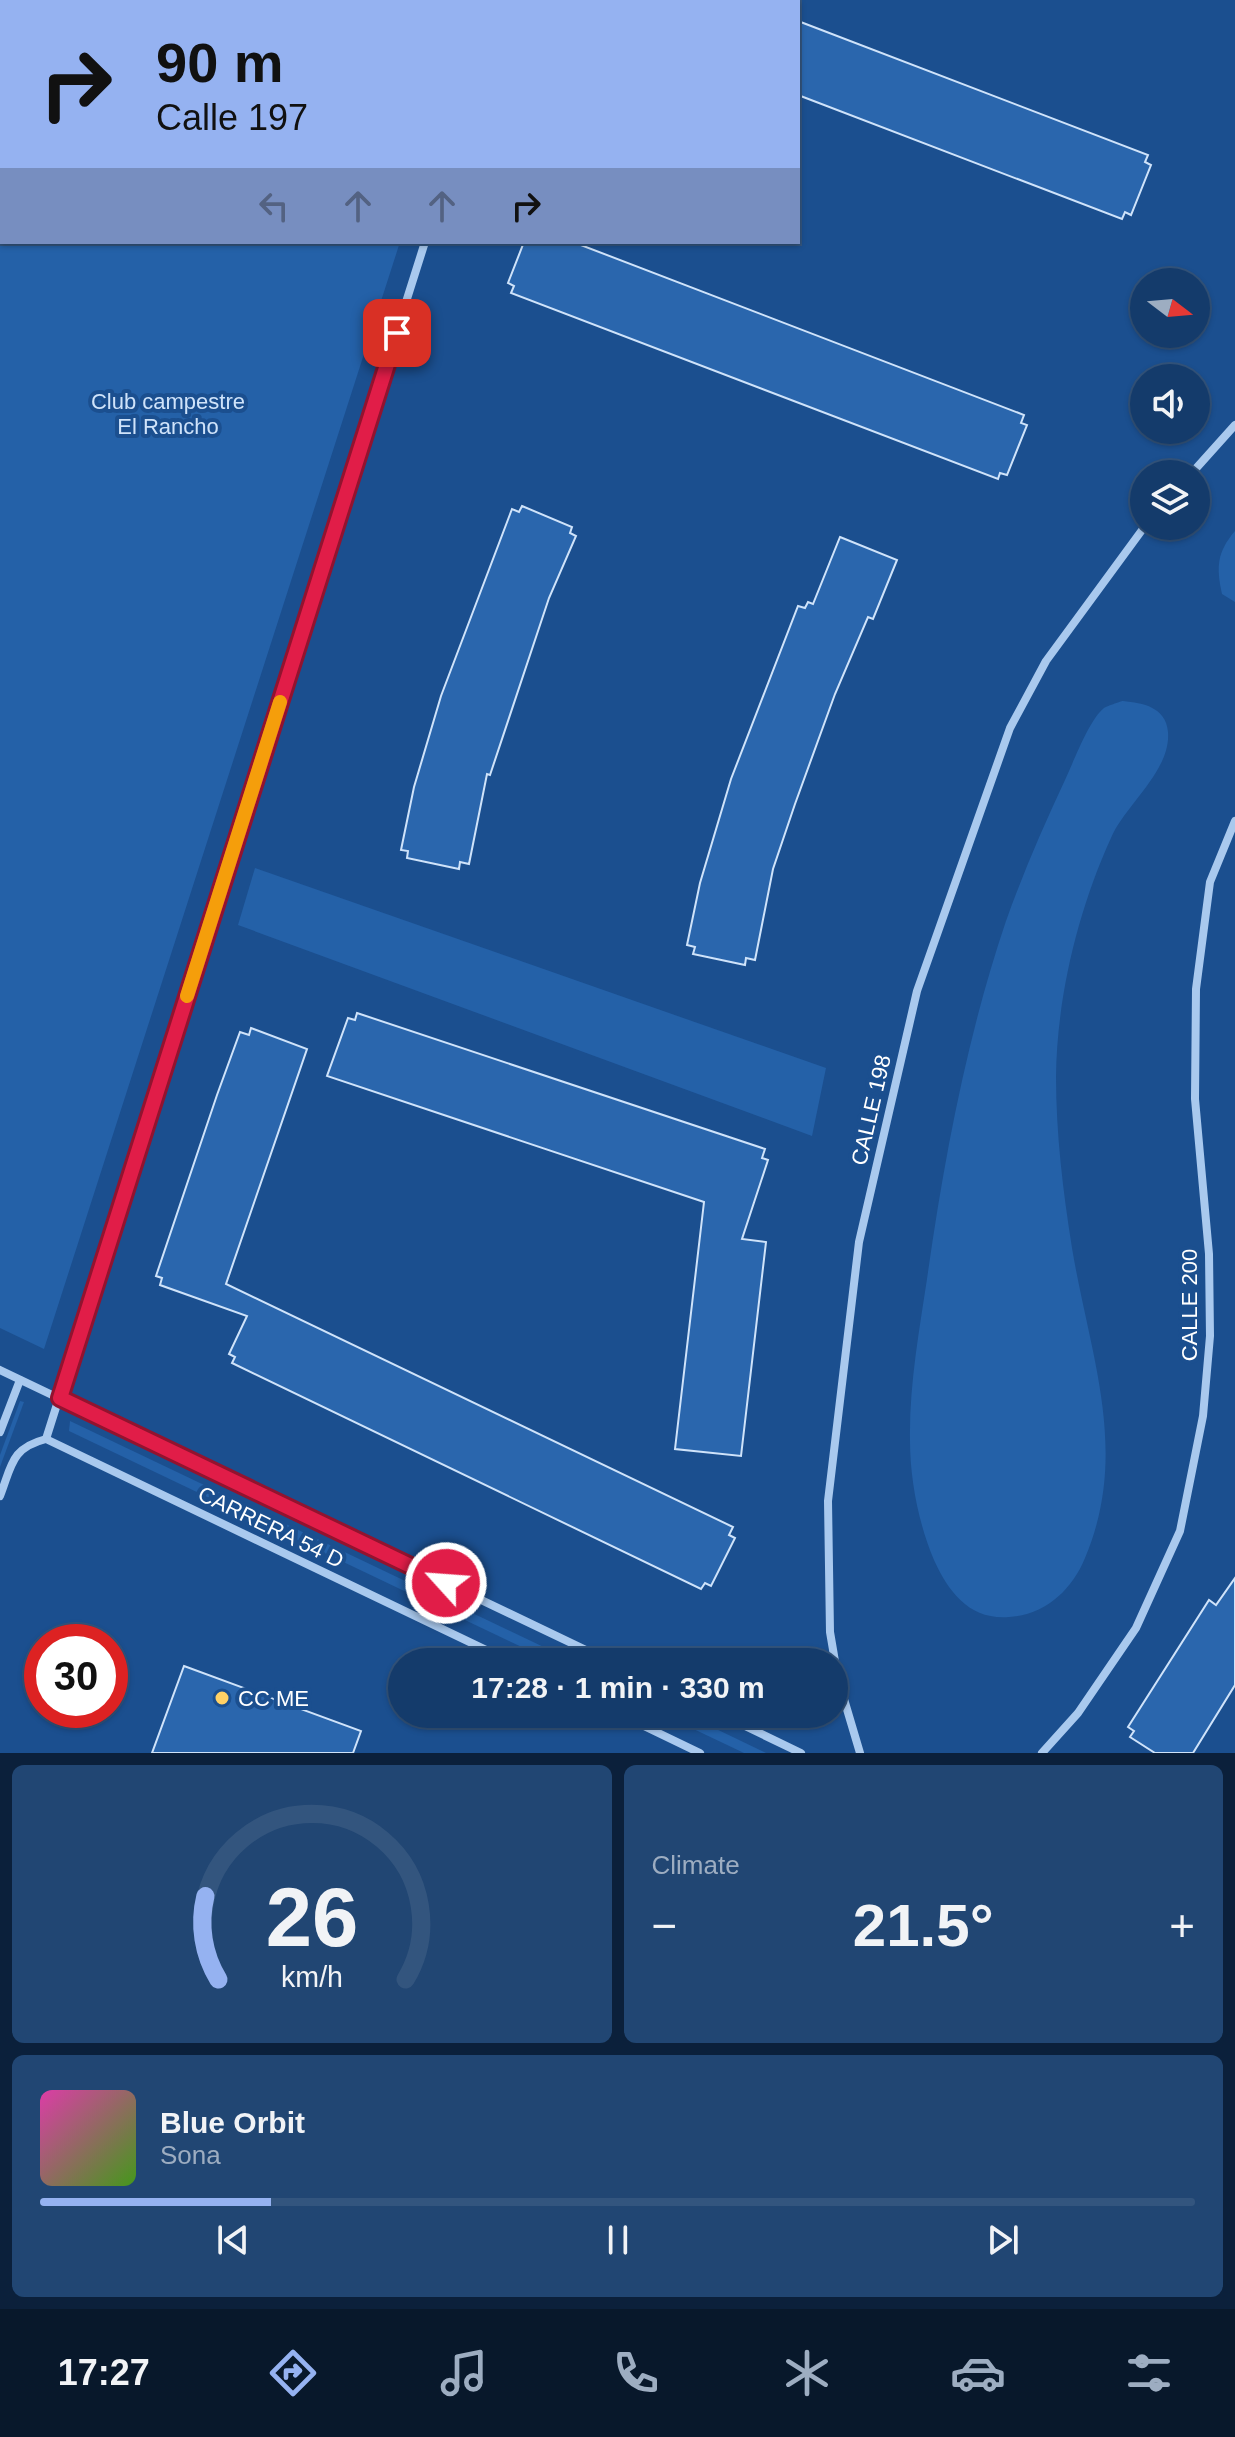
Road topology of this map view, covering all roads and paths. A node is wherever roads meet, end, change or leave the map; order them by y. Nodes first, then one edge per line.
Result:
1 (424, 244) edge
2 (1235, 425) edge
3 (1204, 460) edge
4 (1135, 540) edge
5 (1235, 821) edge
6 (0, 1370) edge
7 (20, 1380) junction
8 (60, 1398) junction
9 (0, 1432) edge
10 (46, 1439) junction
11 (0, 1496) edge
12 (482, 1648) edge
13 (582, 1648) edge
14 (648, 1728) edge
15 (749, 1728) edge
16 (700, 1753) edge
17 (801, 1753) edge
18 (860, 1753) edge
19 (1042, 1753) edge

1 - 8 street
2 - 3 street
4 - 18 street, CALLE 198
5 - 19 street, CALLE 200
6 - 7 street, CARRERA 54 D
7 - 8 street, CARRERA 54 D
7 - 9 street
8 - 10 street
8 - 13 street, CARRERA 54 D
10 - 11 street
10 - 12 street, CARRERA 54 D
14 - 16 street
15 - 17 street

